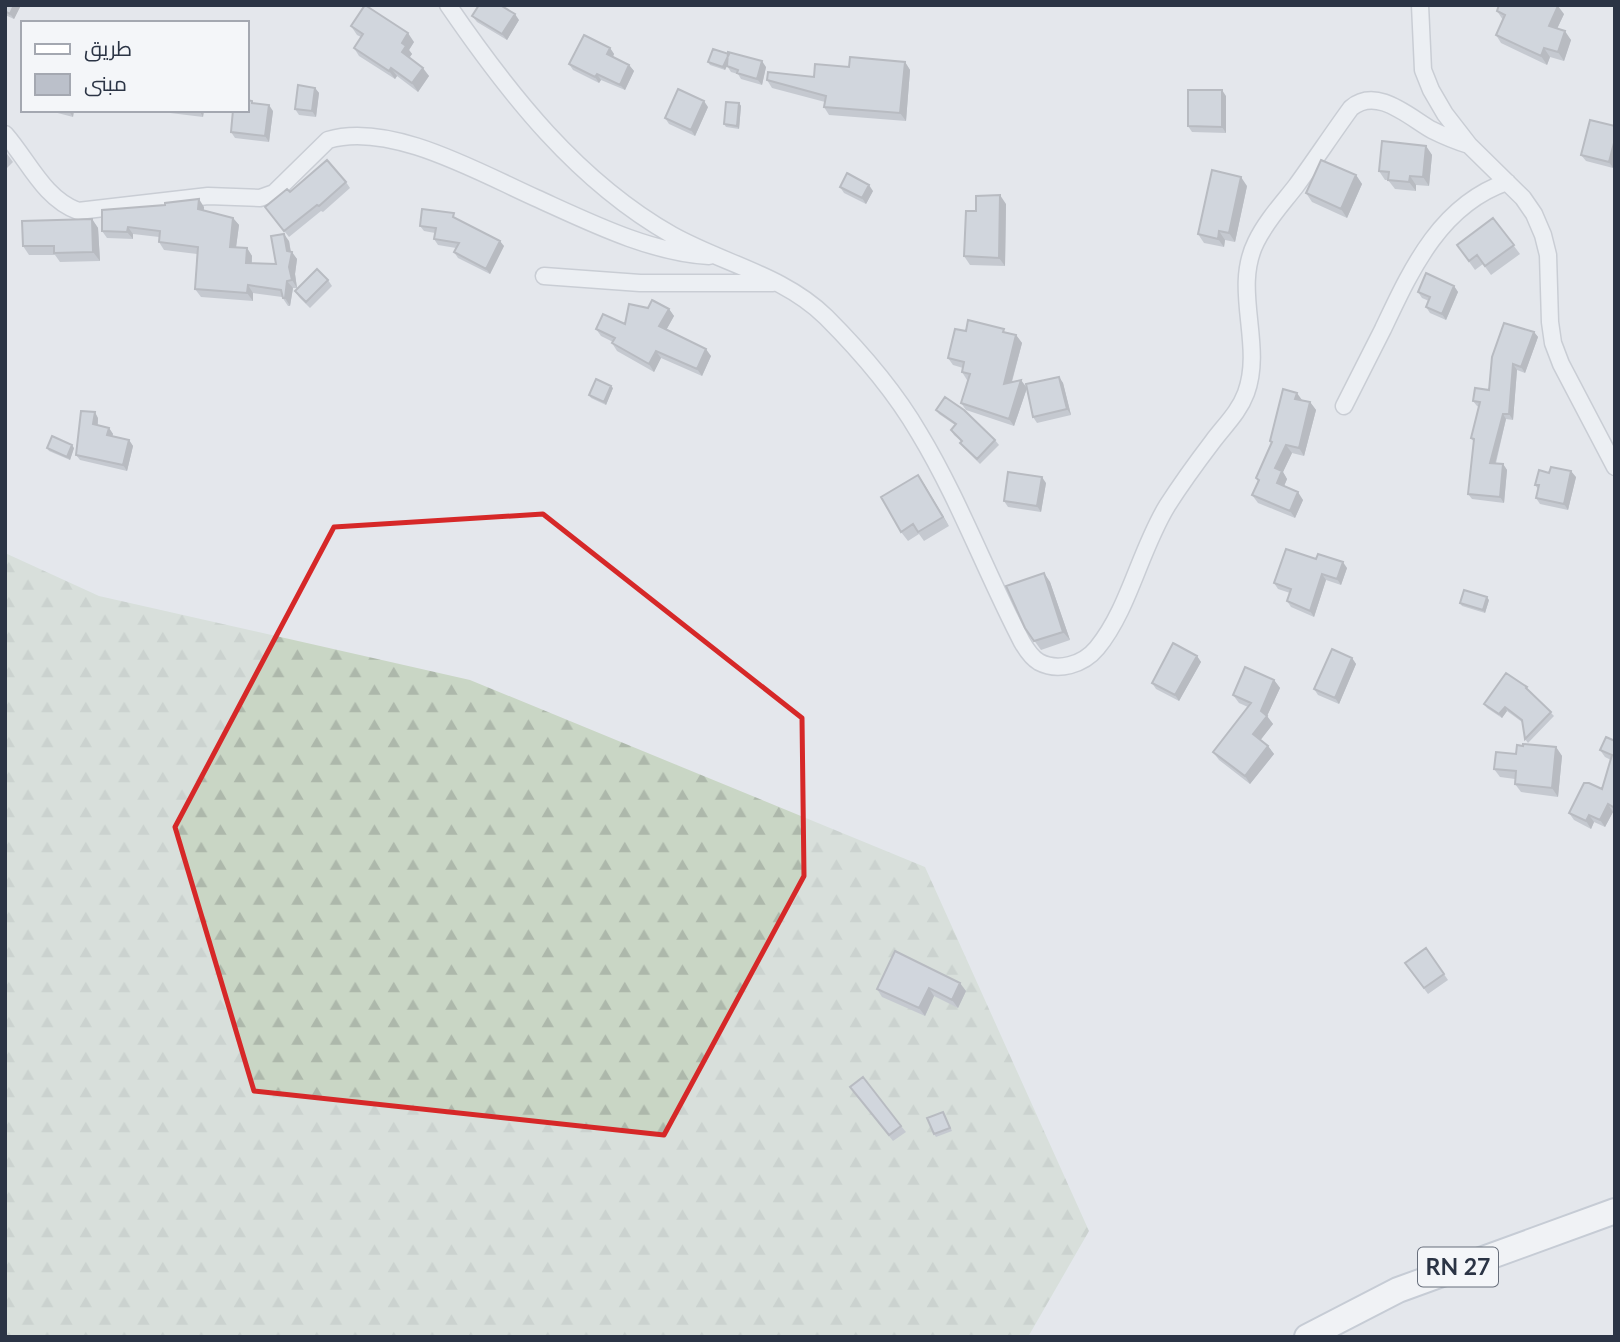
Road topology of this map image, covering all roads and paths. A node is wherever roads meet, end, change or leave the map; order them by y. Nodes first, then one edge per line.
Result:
1 (449, 5) edge
2 (1420, 5) edge
3 (5, 134) edge
4 (1469, 145) junction
5 (1507, 182) junction
6 (722, 257) junction
7 (544, 276) dead end
8 (779, 283) junction
9 (1344, 406) dead end
10 (1615, 467) edge
11 (1615, 1211) edge
12 (1307, 1337) edge

1 - 6 street
2 - 4 street
3 - 6 street
4 - 5 street
4 - 8 street
5 - 9 street
5 - 10 street
6 - 8 street
7 - 8 street
11 - 12 main road, RN 27

